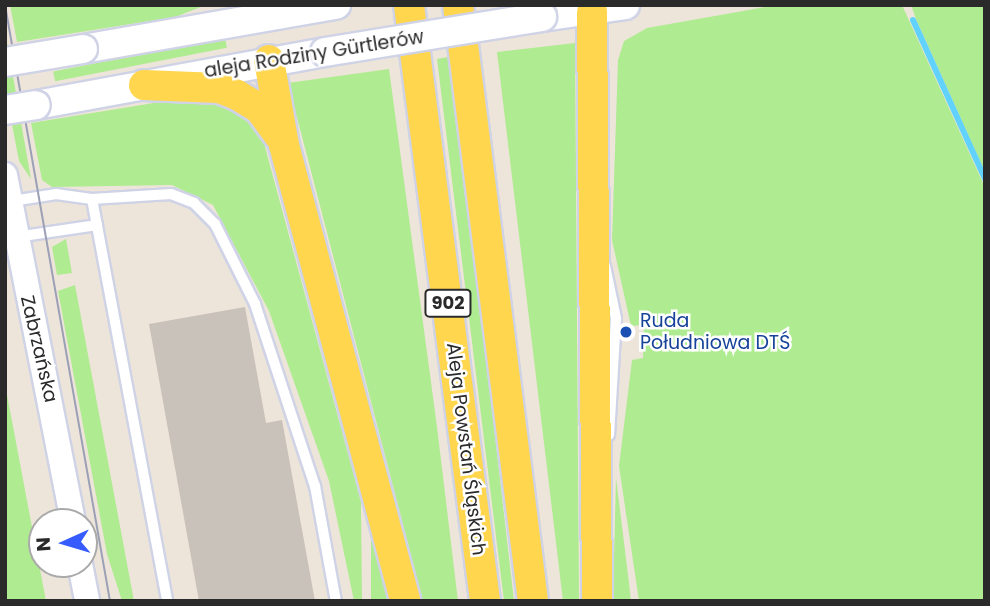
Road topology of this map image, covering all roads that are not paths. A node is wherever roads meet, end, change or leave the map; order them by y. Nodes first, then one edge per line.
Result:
1 (234, 5) edge
2 (409, 5) edge
3 (458, 5) edge
4 (625, 5) edge
5 (325, 7) edge
6 (591, 9) edge
7 (263, 11) edge
8 (213, 25) junction
9 (269, 60) junction
10 (5, 62) edge
11 (144, 85) junction
12 (5, 110) edge
13 (284, 145) junction
14 (7, 184) edge
15 (92, 199) junction
16 (97, 225) junction
17 (13, 247) edge
18 (70, 508) edge
19 (83, 578) edge
20 (87, 601) edge
21 (167, 601) edge
22 (336, 601) edge
23 (405, 601) edge
24 (485, 601) edge
25 (533, 601) edge
26 (597, 601) edge

1 - 8 main road
2 - 24 main road, Aleja Powstań Śląskich / 902
3 - 25 main road, 902
4 - 6 main road, aleja Rodziny Gürtlerów
5 - 7 main road
6 - 9 main road, aleja Rodziny Gürtlerów, bridge
6 - 26 main road
7 - 8 main road
7 - 9 main road
8 - 10 main road, bridge
9 - 11 main road, aleja Rodziny Gürtlerów
9 - 13 main road
11 - 12 main road, aleja Rodziny Gürtlerów, bridge
11 - 13 main road
13 - 23 main road
14 - 15 lane
14 - 17 street, Zabrzańska
15 - 16 lane
15 - 22 lane
16 - 17 lane
16 - 21 lane
17 - 18 street, Zabrzańska
19 - 20 street

